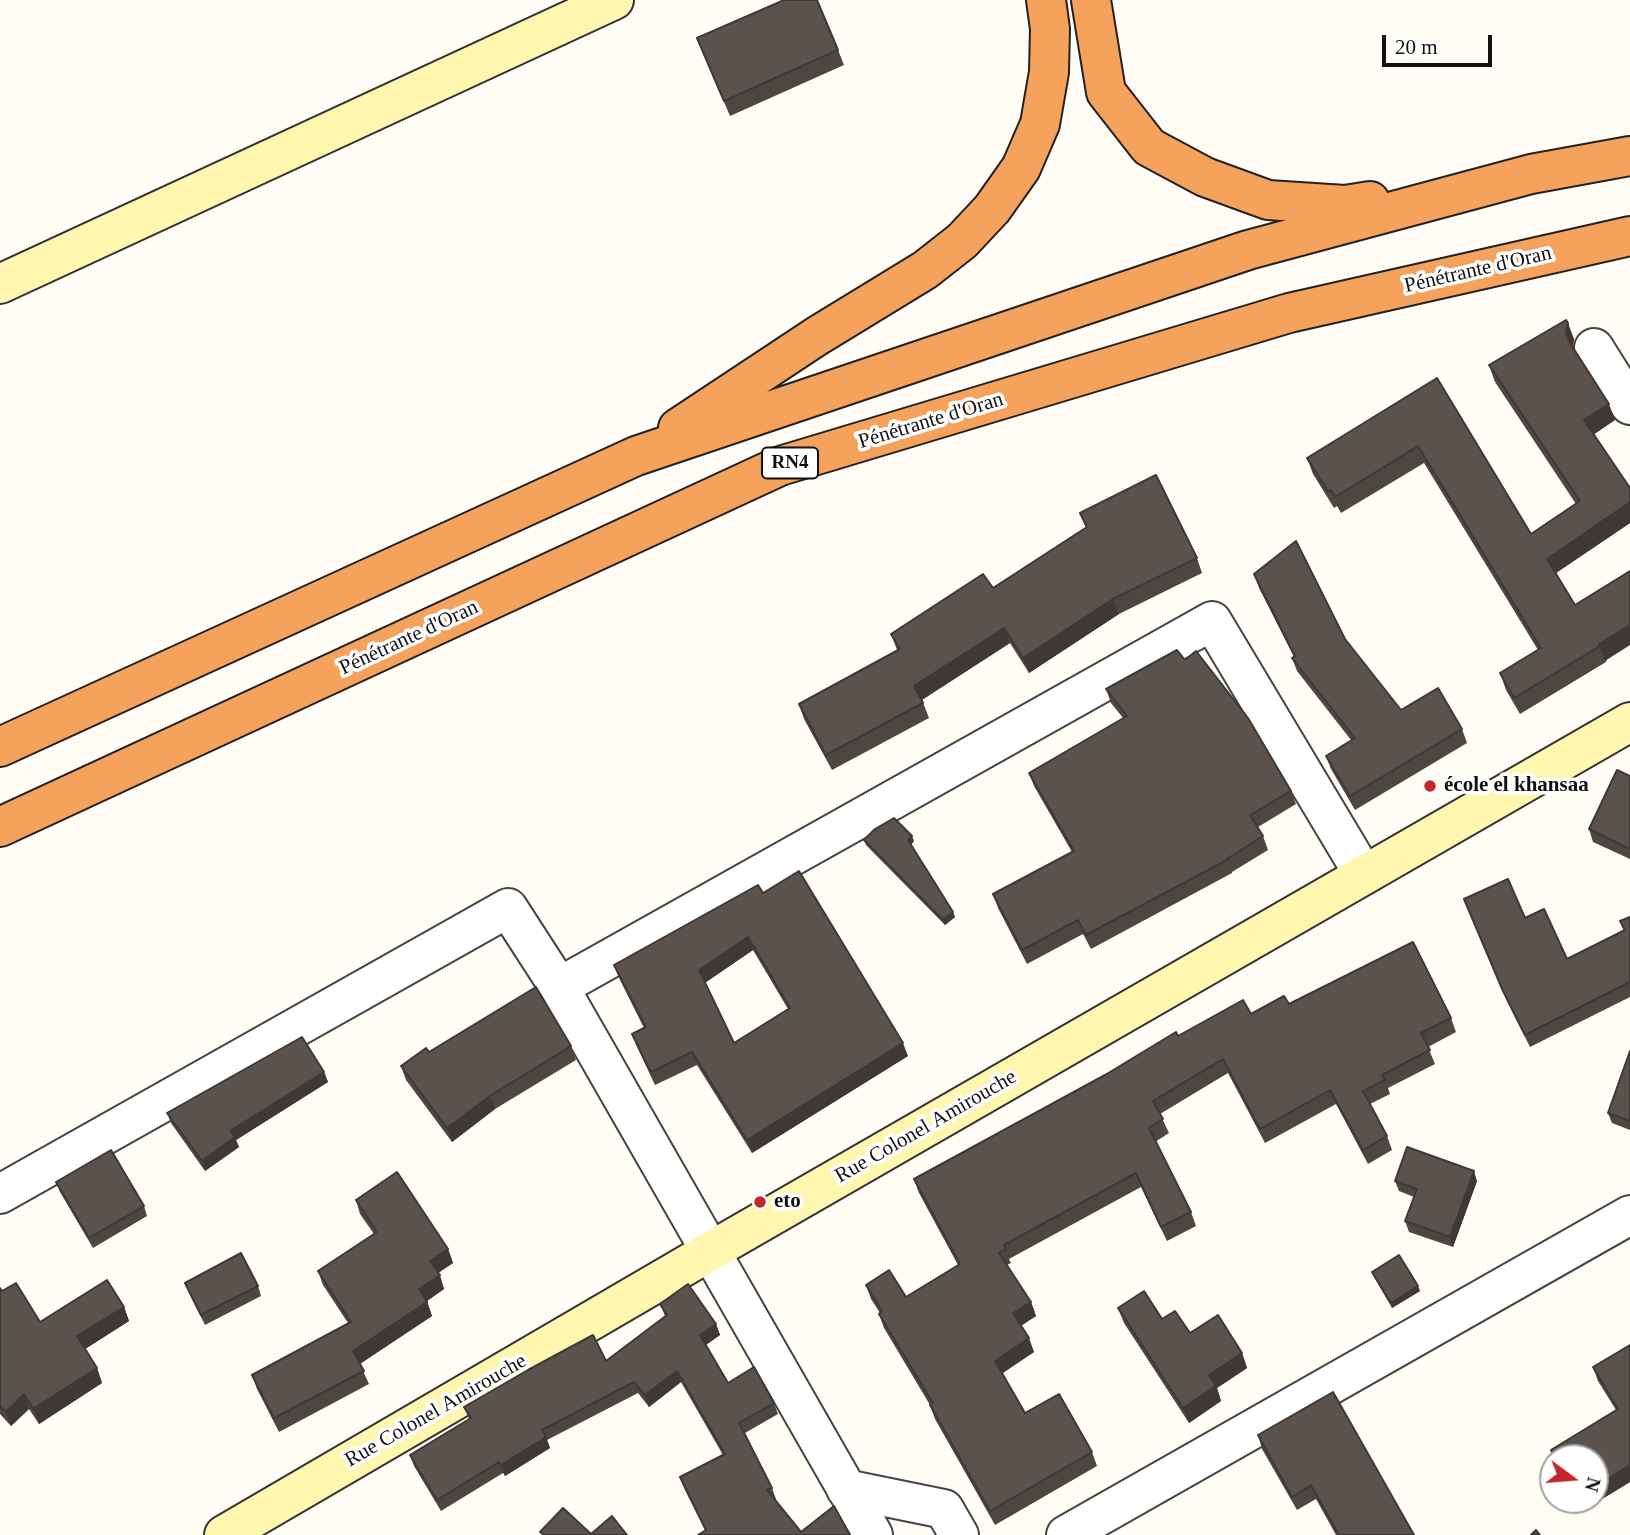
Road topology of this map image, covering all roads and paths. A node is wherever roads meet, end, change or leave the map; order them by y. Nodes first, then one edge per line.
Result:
1 (614, 0) edge
2 (1046, 0) edge
3 (1091, 0) edge
4 (1630, 156) edge
5 (1531, 174) junction
6 (1630, 236) edge
7 (0, 284) edge
8 (1594, 348) dead end
9 (1630, 405) edge
10 (636, 456) junction
11 (1630, 722) edge
12 (0, 747) edge
13 (0, 827) edge
14 (1364, 875) junction
15 (558, 987) junction
16 (0, 1194) edge
17 (1630, 1215) edge
18 (709, 1252) junction
19 (846, 1489) junction
20 (224, 1535) edge
21 (873, 1535) edge
22 (959, 1535) edge
23 (1066, 1535) edge

1 - 7 street
2 - 10 highway
3 - 5 highway
4 - 5 highway
5 - 10 highway
6 - 13 highway, Pénétrante d'Oran / RN4
8 - 9 street
10 - 12 highway
11 - 14 street, Rue Colonel Amirouche
14 - 15 street
14 - 18 street, Rue Colonel Amirouche
15 - 16 street
15 - 18 street
17 - 23 street
18 - 19 street
18 - 20 street, Rue Colonel Amirouche
19 - 21 street
19 - 22 street

